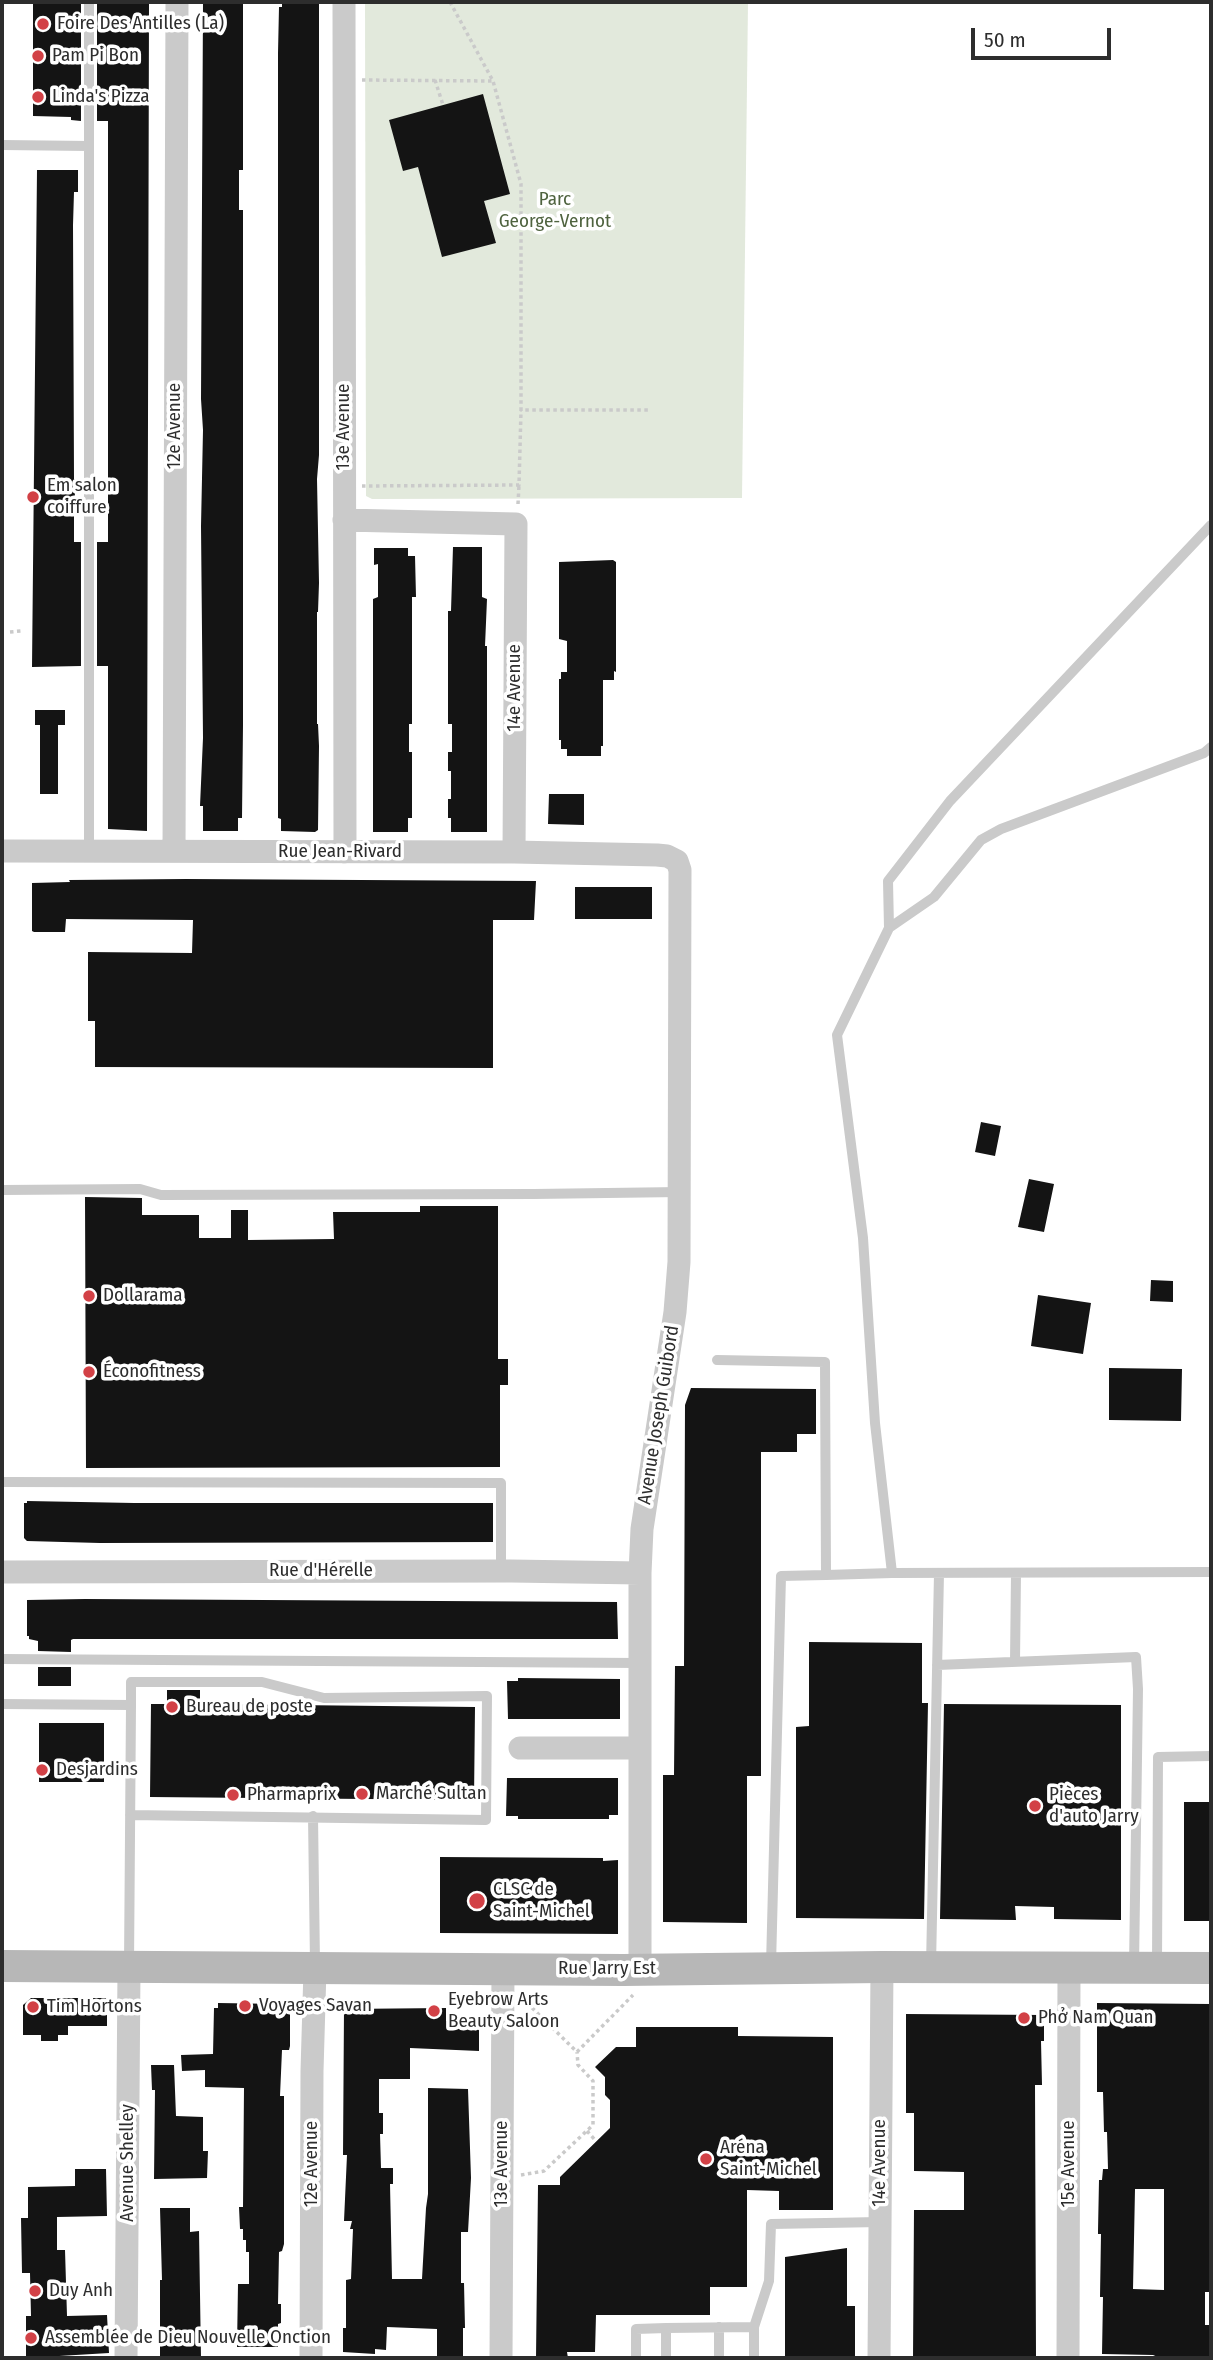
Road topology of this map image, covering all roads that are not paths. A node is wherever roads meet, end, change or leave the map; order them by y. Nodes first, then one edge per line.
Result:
1 (89, 2) edge
2 (177, 2) edge
3 (344, 2) edge
4 (2, 145) edge
5 (89, 146) junction
6 (344, 520) junction
7 (1211, 525) edge
8 (1211, 747) edge
9 (2, 851) edge
10 (89, 851) junction
11 (174, 851) junction
12 (345, 852) junction
13 (514, 852) junction
14 (677, 861) joint
15 (889, 928) junction
16 (2, 1190) edge
17 (680, 1192) junction
18 (717, 1360) dead end
19 (2, 1482) edge
20 (501, 1571) junction
21 (2, 1572) edge
22 (1211, 1572) edge
23 (640, 1573) junction
24 (892, 1573) junction
25 (939, 1573) junction
26 (1016, 1573) junction
27 (826, 1575) junction
28 (2, 1659) edge
29 (1015, 1662) junction
30 (640, 1663) junction
31 (937, 1665) junction
32 (2, 1704) edge
33 (131, 1705) junction
34 (520, 1748) dead end
35 (640, 1748) junction
36 (1211, 1756) edge
37 (130, 1815) junction
38 (313, 1816) junction
39 (2, 1966) edge
40 (882, 1967) junction
41 (129, 1968) junction
42 (771, 1968) junction
43 (931, 1968) junction
44 (1146, 1968) junction
45 (1211, 1968) edge
46 (315, 1969) junction
47 (503, 1969) junction
48 (1069, 1969) junction
49 (640, 1970) junction
50 (880, 2222) junction
51 (719, 2327) junction
52 (754, 2327) junction
53 (666, 2328) junction
54 (127, 2358) edge
55 (311, 2358) edge
56 (501, 2358) edge
57 (636, 2358) edge
58 (666, 2358) edge
59 (719, 2358) edge
60 (754, 2358) edge
61 (879, 2358) edge
62 (1068, 2358) edge

1 - 5 lane
2 - 11 street, 12e Avenue
3 - 6 street, 13e Avenue
4 - 5 lane
5 - 10 lane
6 - 12 street, 13e Avenue
6 - 13 street, 14e Avenue
7 - 15 lane
8 - 15 lane
9 - 10 street, Rue Jean-Rivard
10 - 11 street, Rue Jean-Rivard
11 - 12 street, Rue Jean-Rivard
12 - 13 street, Rue Jean-Rivard
13 - 14 street, Rue Jean-Rivard
14 - 17 street, Avenue Joseph Guibord
15 - 24 lane
16 - 17 lane
17 - 23 street, Avenue Joseph Guibord
18 - 27 lane
19 - 20 lane
20 - 21 street, Rue d'Hérelle
20 - 23 street, Rue d'Hérelle
22 - 26 lane
23 - 30 street, Avenue Joseph Guibord
24 - 25 lane
24 - 27 lane
25 - 26 lane
25 - 31 lane
26 - 29 lane
27 - 42 lane
28 - 30 lane
29 - 31 lane
29 - 44 lane
30 - 35 street, Avenue Joseph Guibord
31 - 43 lane
32 - 33 lane
33 - 37 lane
33 - 38 lane
34 - 35 street
35 - 49 street, Avenue Joseph Guibord
36 - 44 lane
37 - 38 lane
37 - 41 lane
38 - 46 lane
39 - 41 street, Rue Jarry Est
40 - 42 street, Rue Jarry Est
40 - 43 street, Rue Jarry Est
40 - 50 street, 14e Avenue
41 - 46 street, Rue Jarry Est
41 - 54 street, Avenue Shelley
42 - 49 street, Rue Jarry Est
43 - 48 street, Rue Jarry Est
44 - 45 street, Rue Jarry Est
44 - 48 street, Rue Jarry Est
46 - 47 street, Rue Jarry Est
46 - 55 street, 12e Avenue
47 - 49 street, Rue Jarry Est
47 - 56 street, 13e Avenue
48 - 62 street, 15e Avenue
50 - 52 lane
50 - 61 street, 14e Avenue
51 - 52 lane
51 - 53 lane
51 - 59 lane
52 - 60 lane
53 - 57 lane
53 - 58 lane

